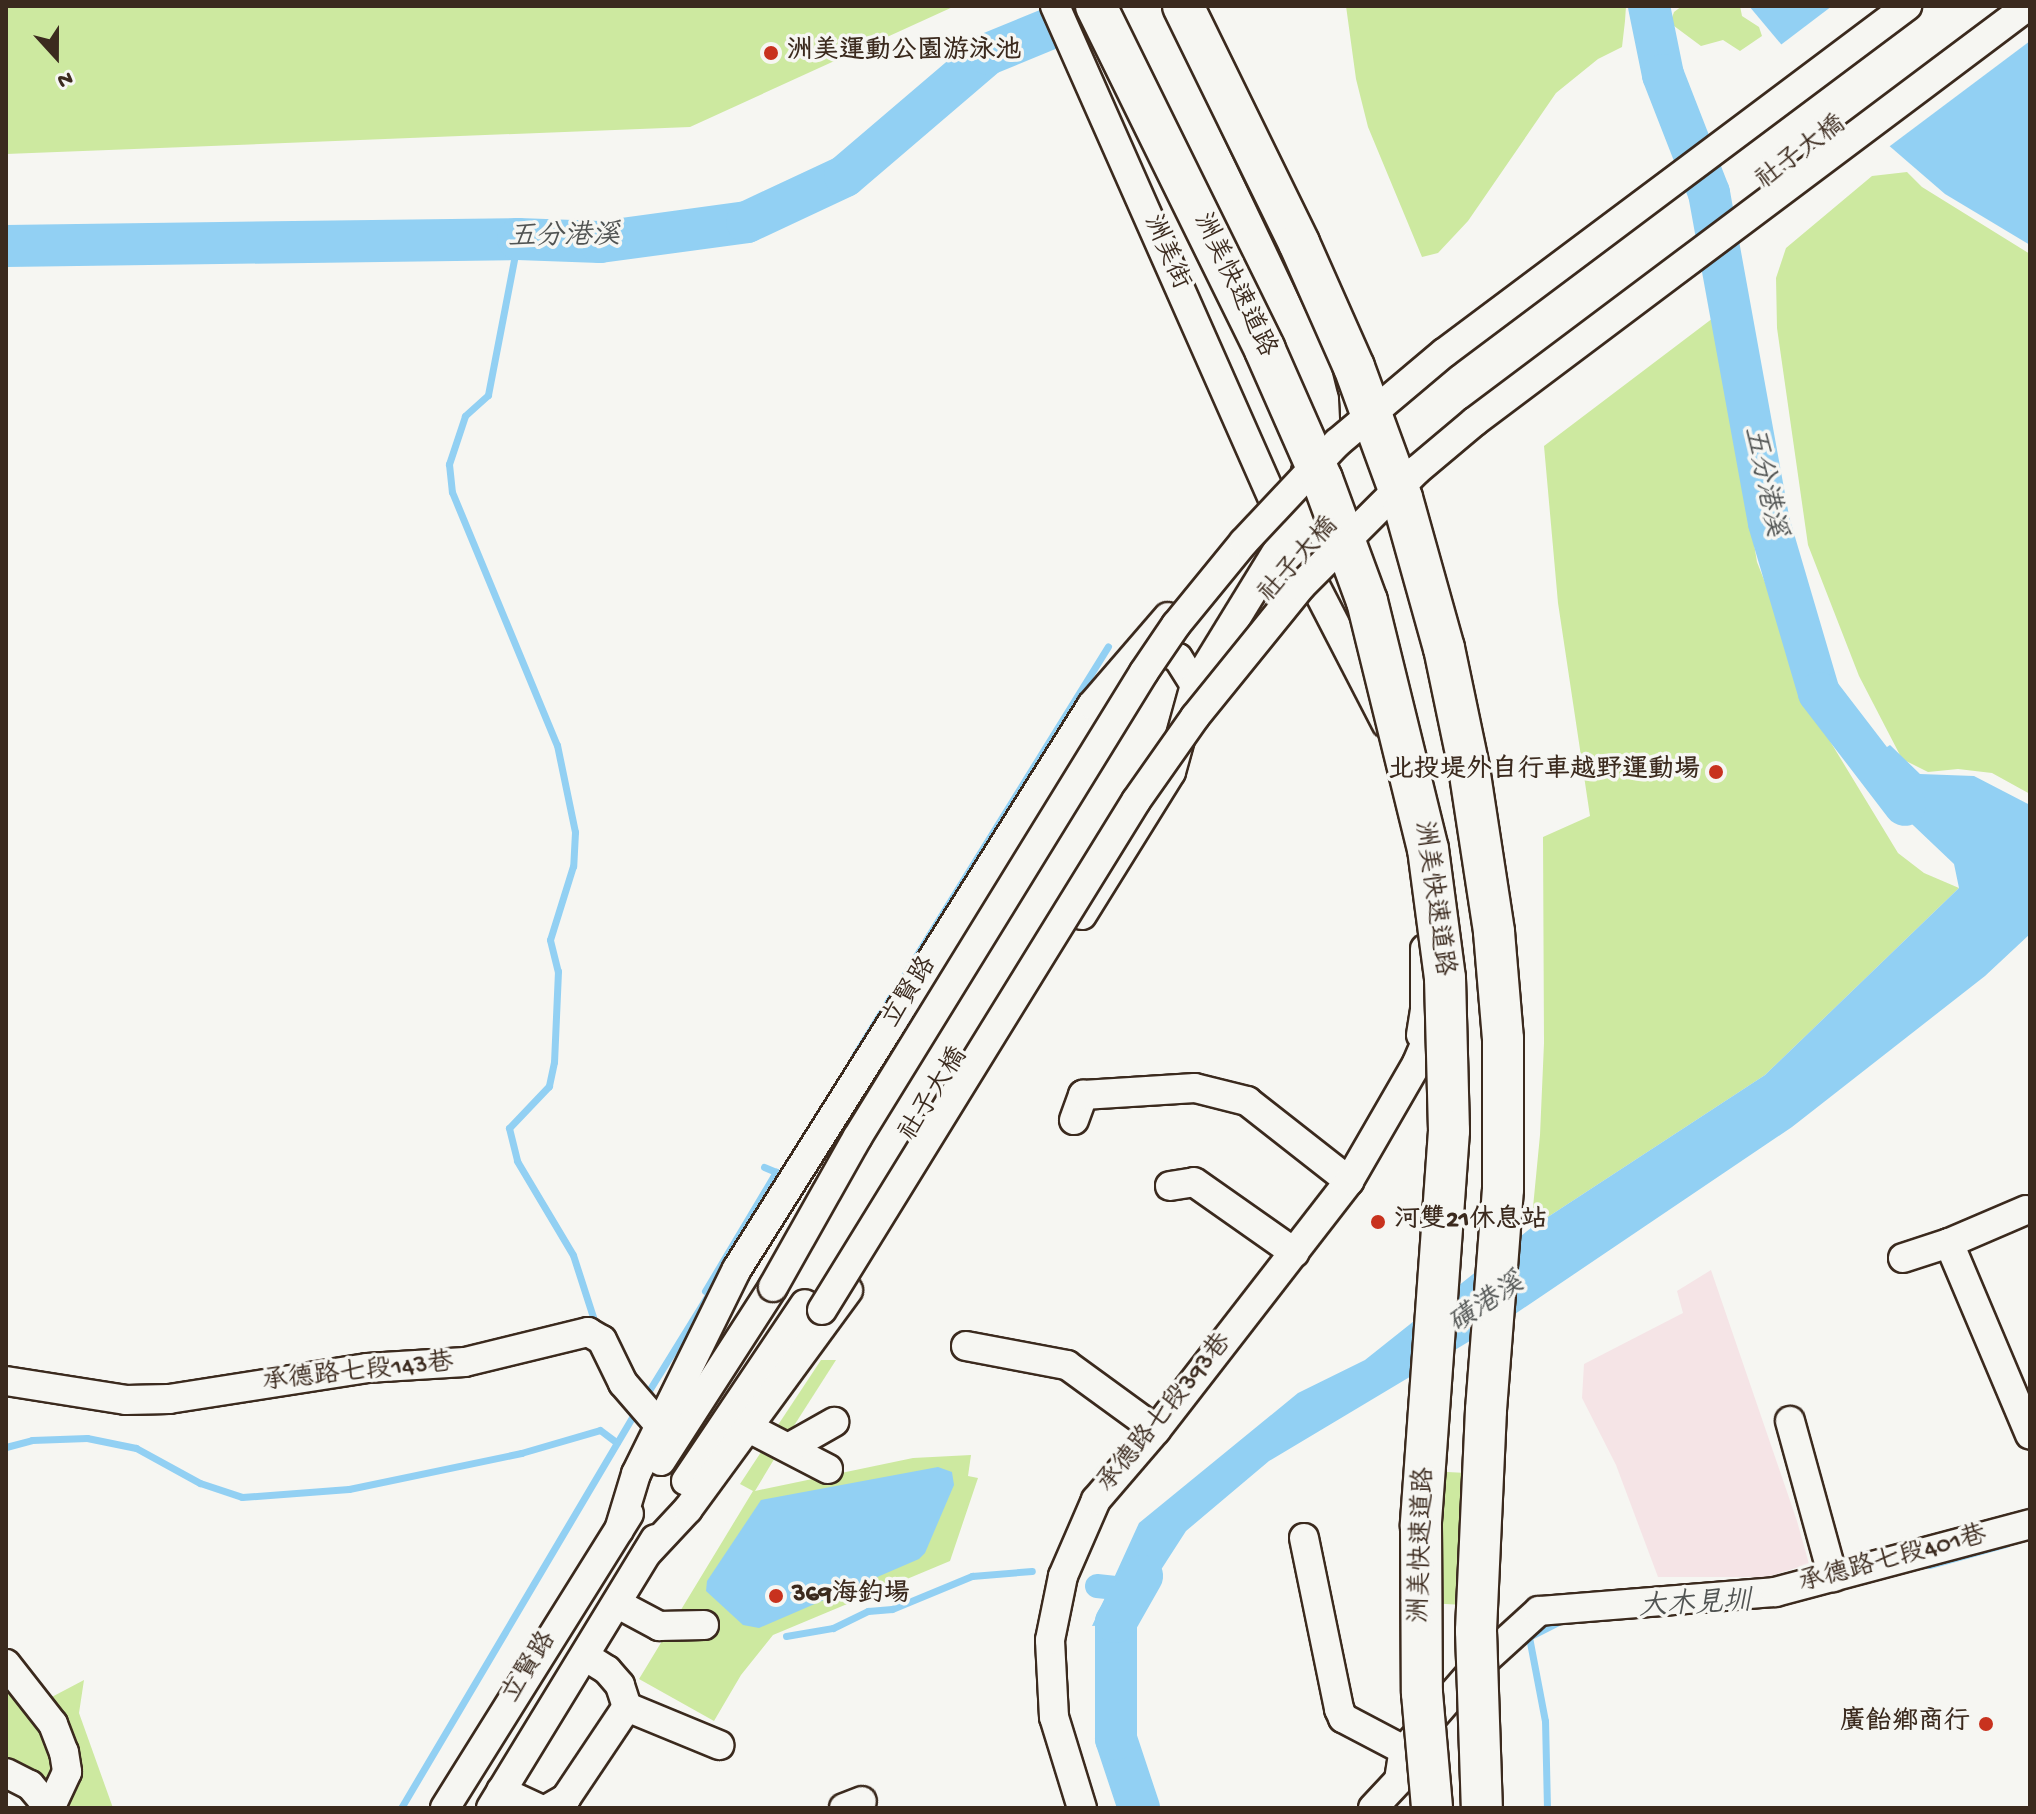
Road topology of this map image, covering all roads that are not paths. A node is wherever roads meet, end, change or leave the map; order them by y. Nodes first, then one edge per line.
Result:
1 (1055, 6) edge
2 (1096, 6) edge
3 (1138, 6) edge
4 (1183, 6) edge
5 (1878, 6) edge
6 (1907, 6) edge
7 (1998, 6) edge
8 (2028, 6) edge
9 (1281, 517) junction
10 (1147, 643) junction
11 (1195, 685) junction
12 (1074, 1120) dead end
13 (857, 1138) junction
14 (1349, 1181) junction
15 (1170, 1186) dead end
16 (2026, 1210) dead end
17 (1949, 1243) junction
18 (1295, 1253) junction
19 (1903, 1258) dead end
20 (773, 1287) joint
21 (813, 1307) junction
22 (966, 1346) dead end
23 (6, 1381) edge
24 (744, 1418) junction
25 (1790, 1421) dead end
26 (834, 1422) dead end
27 (660, 1426) junction
28 (1156, 1430) junction
29 (2030, 1435) edge
30 (790, 1447) junction
31 (828, 1469) dead end
32 (2030, 1524) edge
33 (619, 1530) junction
34 (1304, 1538) dead end
35 (1833, 1577) junction
36 (618, 1604) junction
37 (704, 1625) dead end
38 (585, 1656) junction
39 (6, 1664) edge
40 (627, 1707) junction
41 (719, 1745) dead end
42 (1404, 1750) junction
43 (479, 1753) junction
44 (6, 1773) edge
45 (502, 1790) edge
46 (50, 1808) edge
47 (445, 1808) edge
48 (538, 1808) edge
49 (549, 1808) edge
50 (1082, 1808) edge
51 (1373, 1808) edge
52 (1432, 1808) edge
53 (1482, 1808) edge

1 - 9 street, 洲美街
2 - 52 highway, 洲美快速道路, bridge
3 - 9 highway
4 - 53 highway, 洲美快速道路, bridge
5 - 13 street, bridge
6 - 13 street, 社子大橋, bridge
7 - 21 street, 社子大橋, bridge
8 - 21 street, bridge
9 - 10 street, 立賢路
9 - 11 street, 立賢路
9 - 14 street, 承德路七段393巷
10 - 11 street
10 - 27 street, 立賢路
11 - 24 street, 立賢路
12 - 14 street
13 - 20 street, 社子大橋, bridge
14 - 18 street, 承德路七段393巷
15 - 18 street
16 - 17 street
17 - 19 street
17 - 29 street
18 - 28 street, 承德路七段393巷
20 - 33 street, 立賢路
21 - 24 street, 立賢路
22 - 28 street
23 - 27 street, 承德路七段143巷
24 - 30 street
24 - 36 street, 立賢路
25 - 35 street
26 - 30 street
27 - 33 street, 立賢路
28 - 50 street, 承德路七段393巷
30 - 31 street
32 - 35 street, 承德路七段401巷
33 - 43 street, 立賢路
34 - 42 street
35 - 42 street, 承德路七段401巷
36 - 37 street
36 - 38 street, 立賢路
38 - 40 street
38 - 45 street, 立賢路
39 - 46 street
40 - 41 street
40 - 49 street
42 - 51 street, 承德路七段401巷
43 - 45 street
43 - 47 street, 立賢路
44 - 46 street
45 - 48 street

